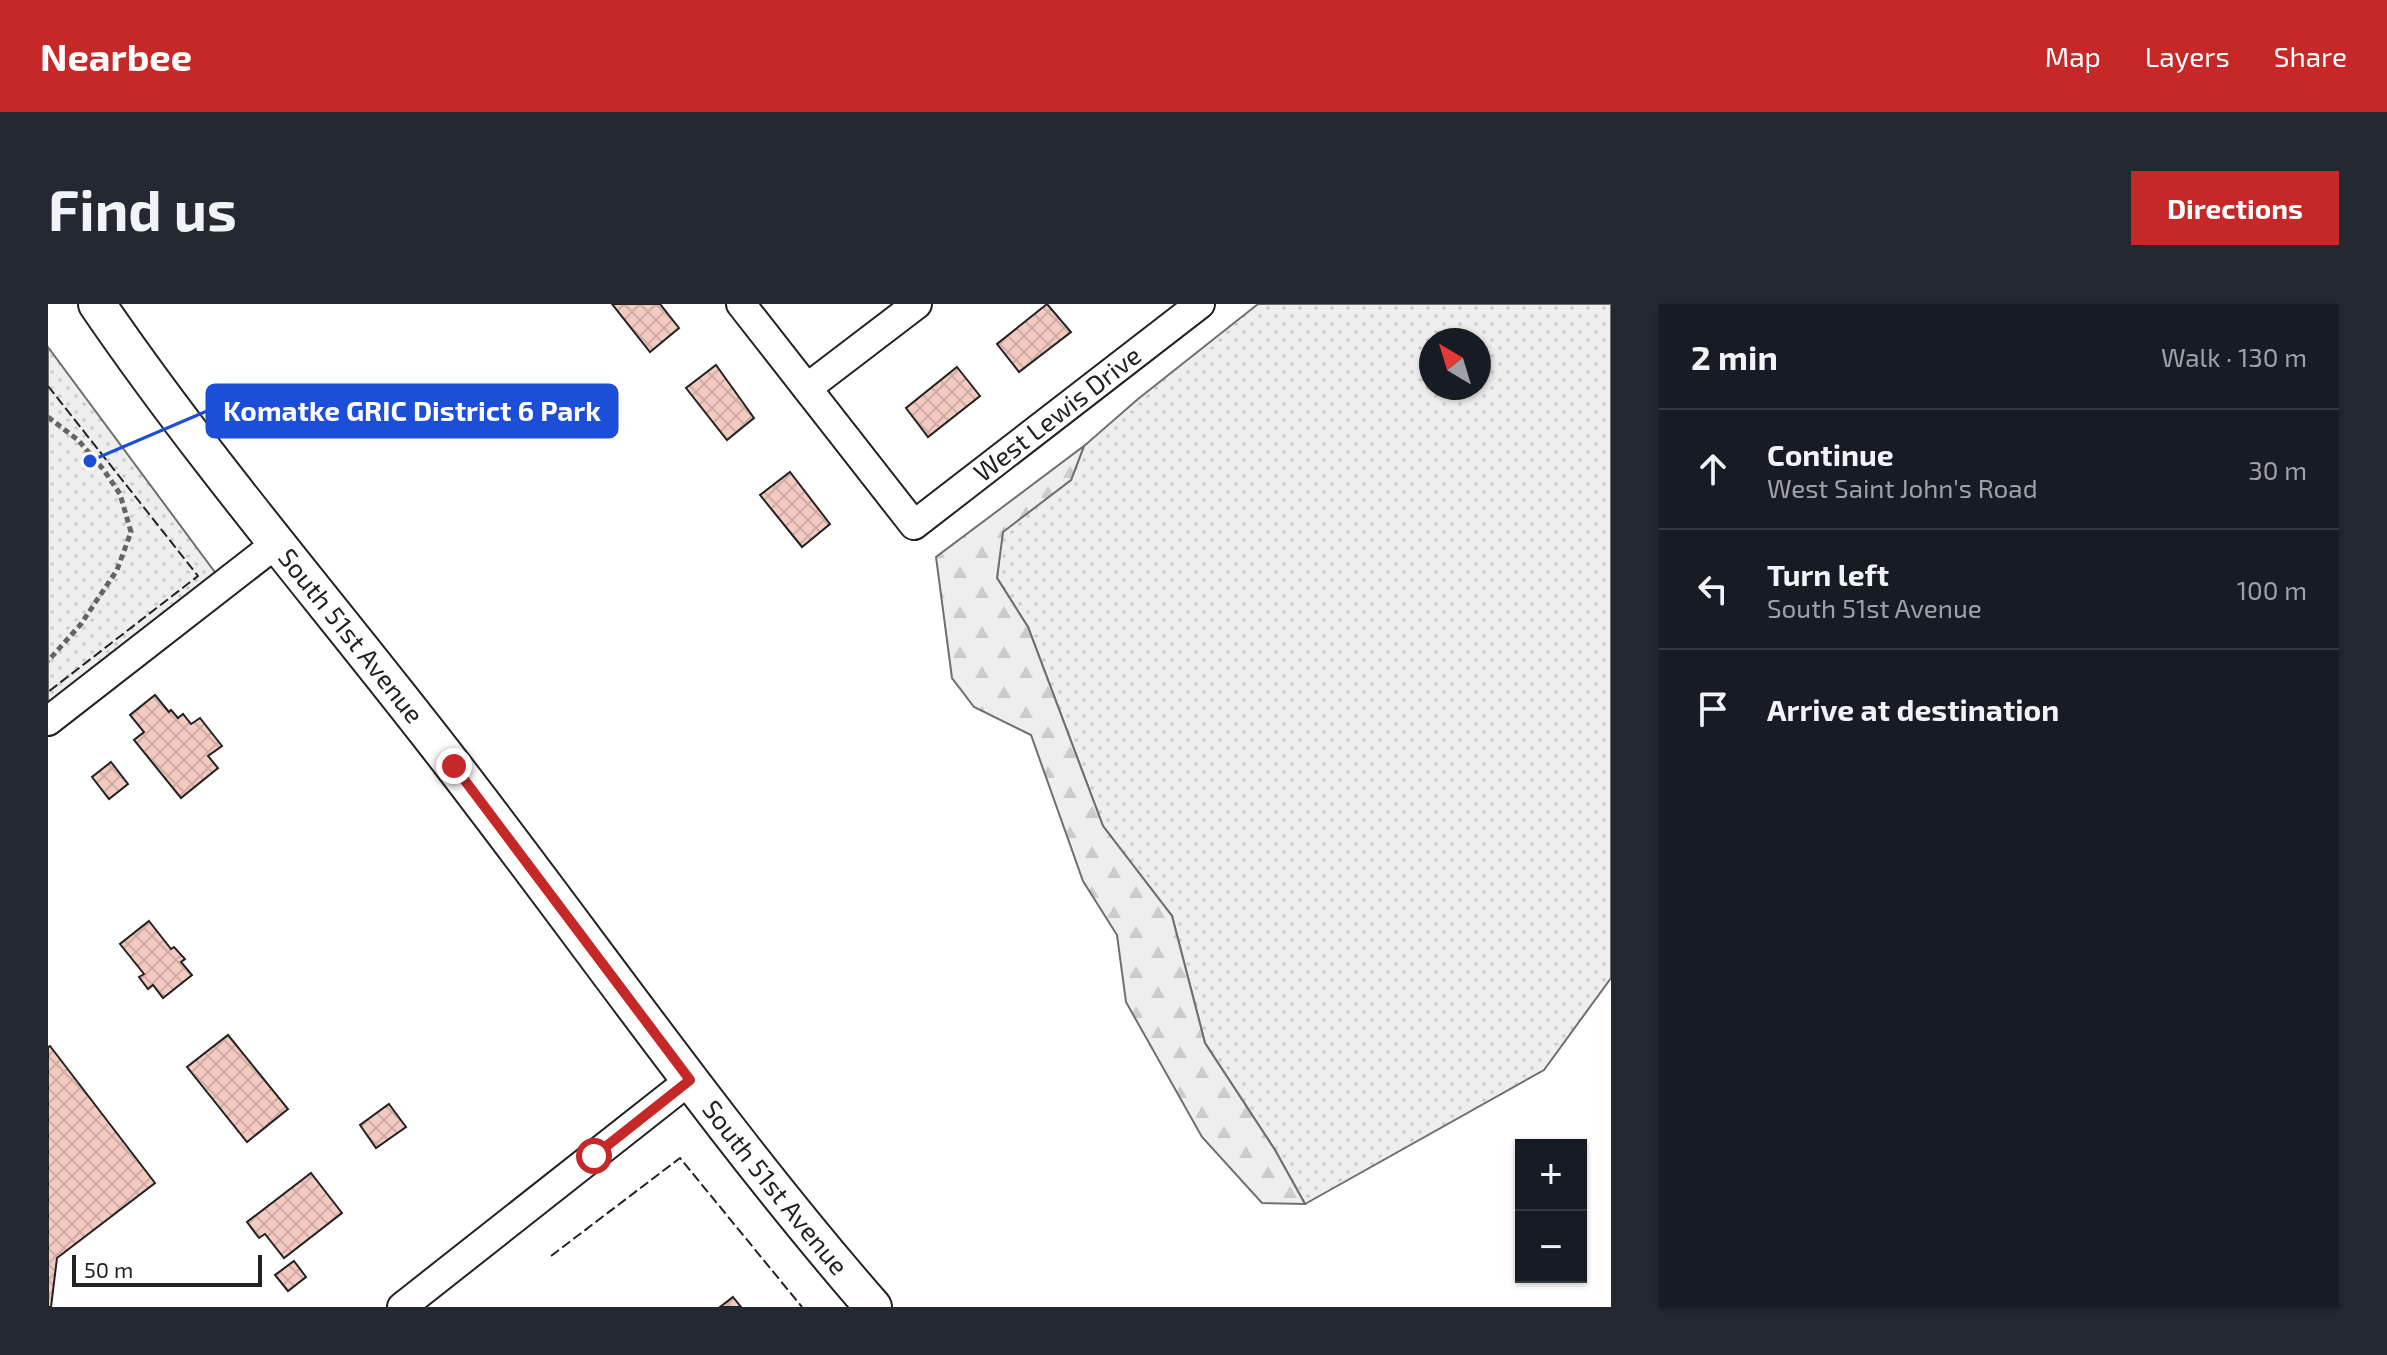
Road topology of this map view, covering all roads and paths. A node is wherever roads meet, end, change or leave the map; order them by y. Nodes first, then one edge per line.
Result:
1 (741, 304) edge
2 (917, 304) edge
3 (1200, 304) edge
4 (109, 308) edge
5 (807, 388) junction
6 (48, 417) edge
7 (277, 543) junction
8 (48, 661) edge
9 (48, 721) edge
10 (690, 1080) junction
11 (402, 1307) edge
12 (873, 1307) edge

1 - 5 street
2 - 5 street
3 - 5 street, West Lewis Drive
4 - 7 main road, South 51st Avenue
6 - 8 path
7 - 9 street
7 - 10 main road, South 51st Avenue
10 - 11 street
10 - 12 main road, South 51st Avenue

